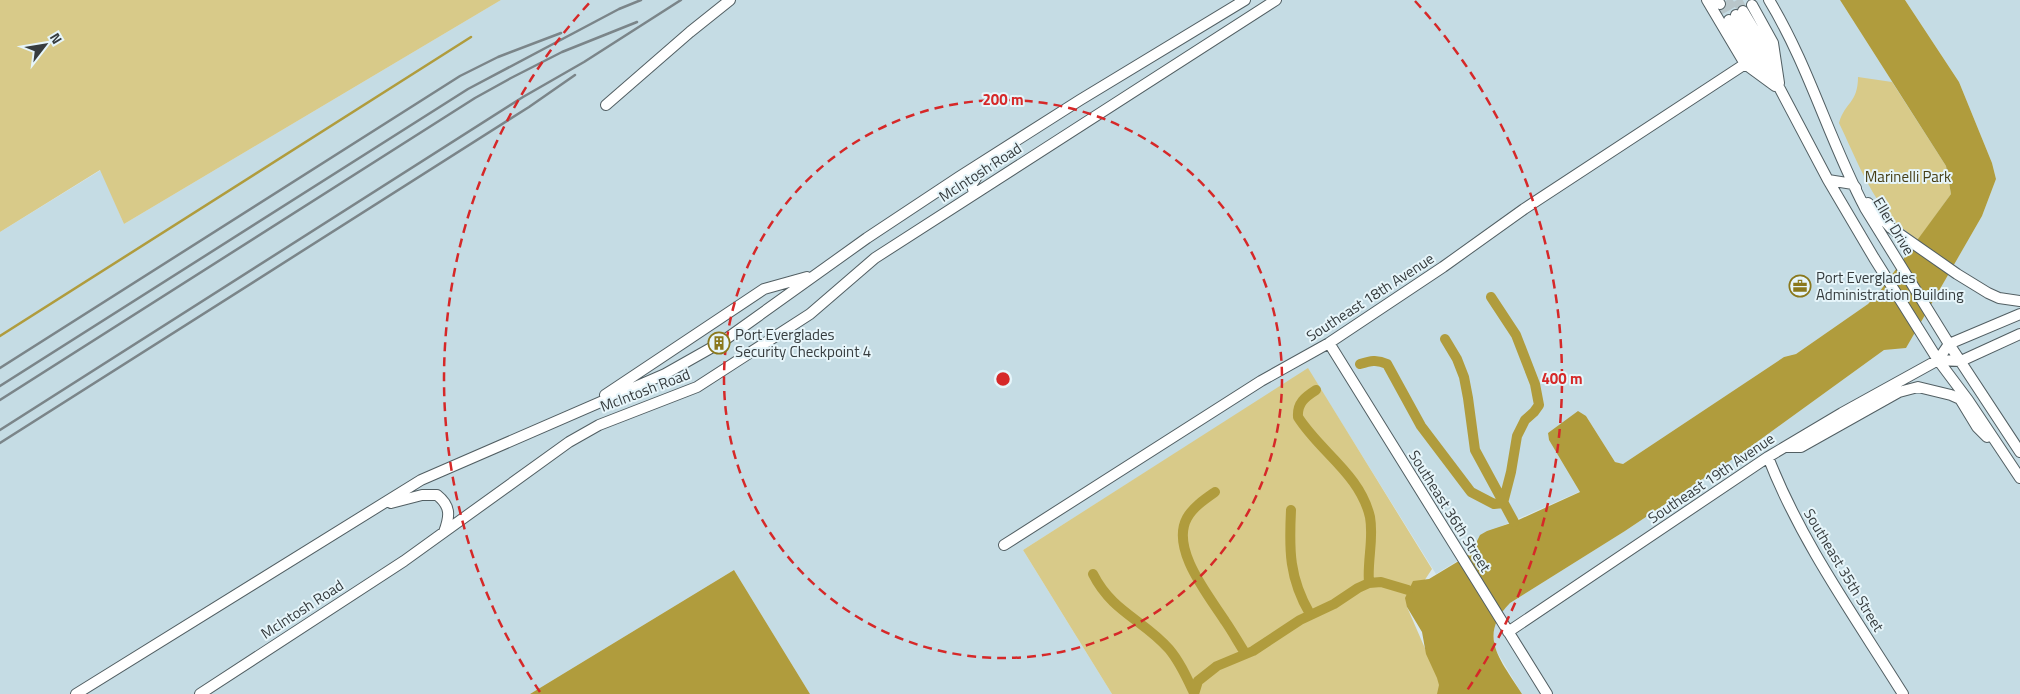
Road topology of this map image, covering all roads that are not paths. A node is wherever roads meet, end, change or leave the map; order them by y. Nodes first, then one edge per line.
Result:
1 (730, 0) edge
2 (1245, 0) edge
3 (1276, 0) edge
4 (1707, 0) edge
5 (1769, 0) edge
6 (1788, 34) junction
7 (1773, 43) junction
8 (1745, 64) junction
9 (1780, 89) junction
10 (606, 105) dead end
11 (989, 159) junction
12 (1828, 180) junction
13 (1853, 184) junction
14 (974, 194) junction
15 (815, 275) junction
16 (2020, 302) edge
17 (2020, 314) edge
18 (2020, 334) edge
19 (726, 338) tunnel mouth
20 (1329, 343) junction
21 (1949, 344) junction
22 (711, 348) tunnel mouth
23 (1938, 360) junction
24 (1961, 361) junction
25 (585, 409) junction
26 (1785, 447) junction
27 (1998, 447) junction
28 (2020, 452) edge
29 (1768, 457) junction
30 (2020, 478) edge
31 (378, 506) junction
32 (444, 532) junction
33 (1004, 545) dead end
34 (1508, 632) junction
35 (76, 694) edge
36 (200, 694) edge
37 (1547, 694) edge
38 (1903, 694) edge

1 - 10 street
2 - 11 street, McIntosh Road
3 - 14 street, McIntosh Road
4 - 8 street
5 - 6 street, Eller Drive
6 - 7 street
6 - 13 street, Eller Drive
7 - 9 street
7 - 9 street
8 - 9 street
8 - 20 street, Southeast 18th Avenue
9 - 12 street
11 - 14 street
11 - 15 street, McIntosh Road
12 - 13 street
12 - 23 street
13 - 16 street
13 - 21 street, Eller Drive
14 - 32 street, McIntosh Road
15 - 19 street, McIntosh Road
15 - 25 street, McIntosh Road
17 - 21 street
18 - 24 street
20 - 33 street, Southeast 18th Avenue
20 - 34 street, Southeast 36th Street
21 - 23 street, Southeast 19th Avenue
21 - 24 street, Eller Drive
22 - 25 street, McIntosh Road
23 - 24 street
23 - 26 street, Southeast 19th Avenue
23 - 27 street
24 - 28 street, Eller Drive
25 - 31 street, McIntosh Road
26 - 27 street
26 - 29 street, Southeast 19th Avenue
27 - 30 street
29 - 34 street, Southeast 19th Avenue
29 - 38 street, Southeast 35th Street
31 - 32 street
31 - 35 street, McIntosh Road
32 - 36 street, McIntosh Road
34 - 37 street, Southeast 36th Street

